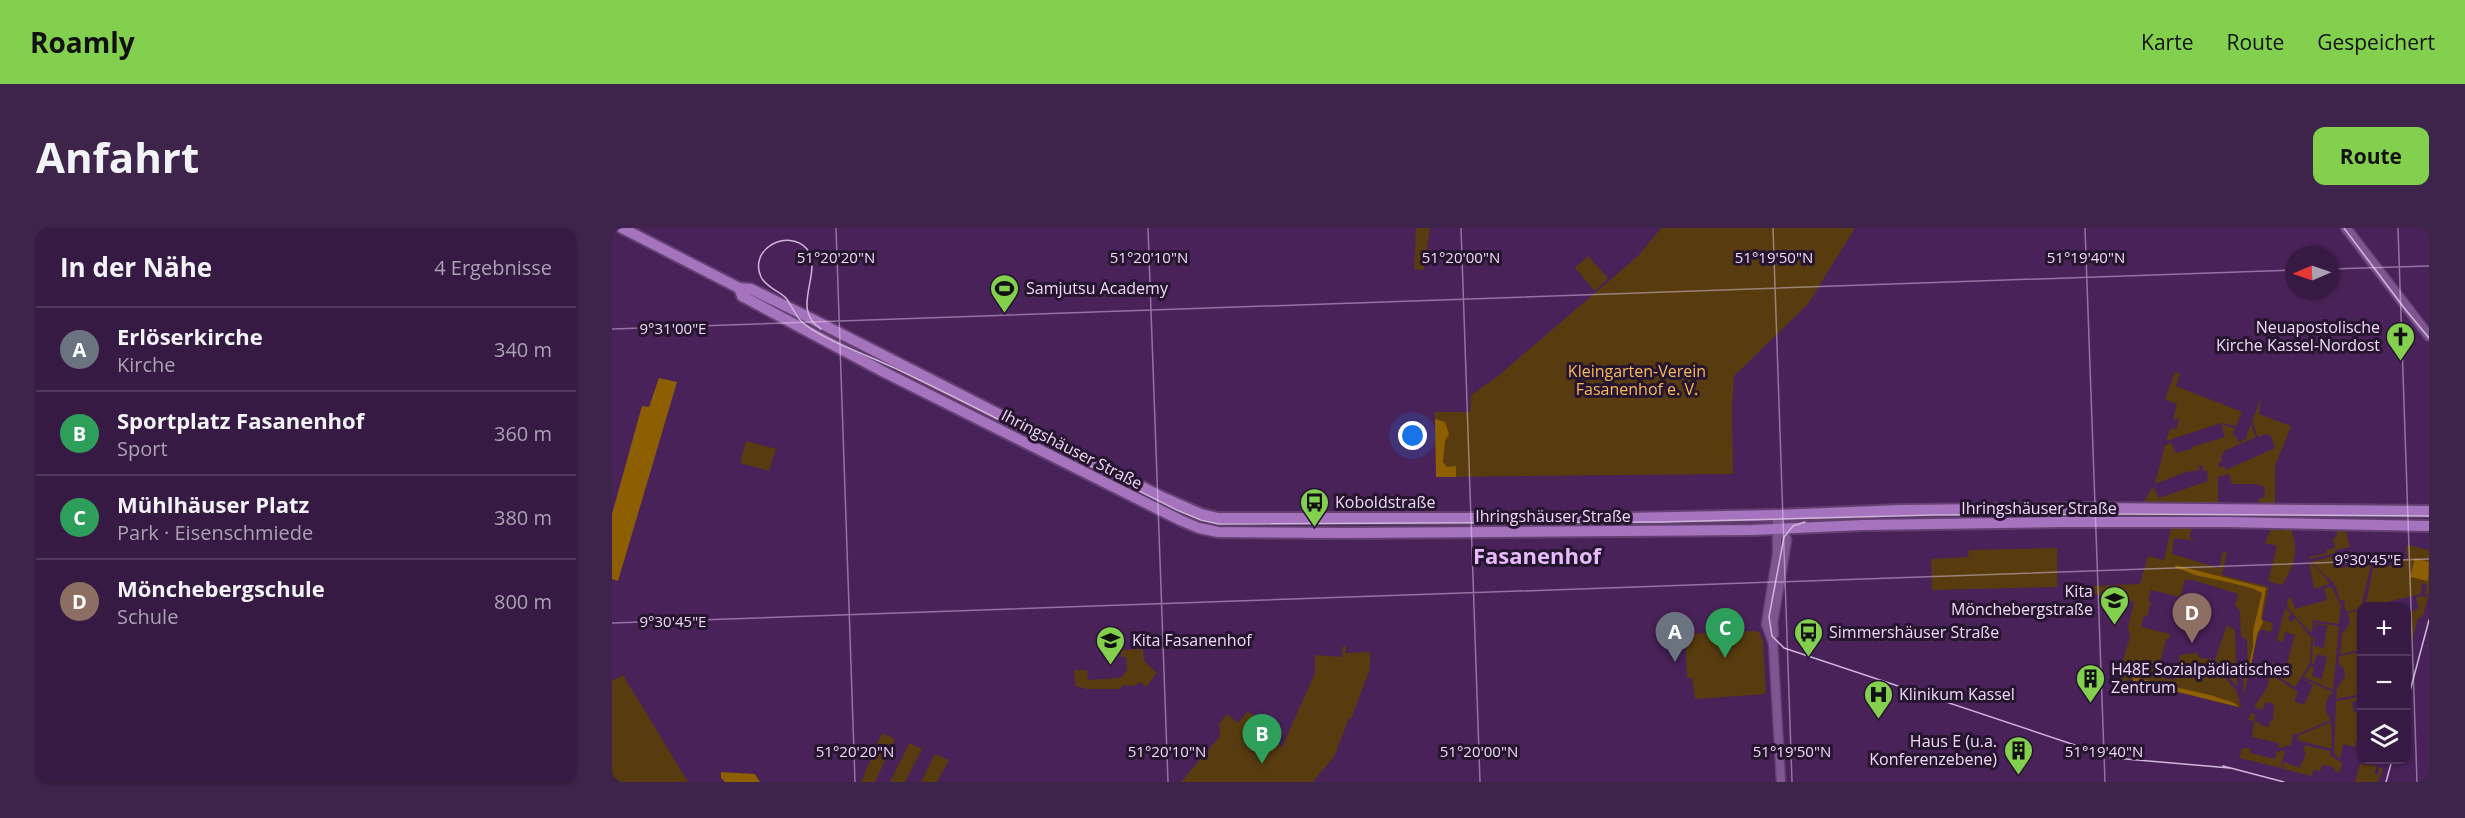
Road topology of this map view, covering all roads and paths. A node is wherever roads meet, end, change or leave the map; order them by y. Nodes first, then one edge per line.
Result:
1 (622, 228) edge
2 (2346, 228) edge
3 (739, 288) junction
4 (2429, 336) edge
5 (2429, 511) edge
6 (1777, 515) junction
7 (2429, 526) edge
8 (1783, 533) junction
9 (1774, 640) junction
10 (1780, 782) edge

1 - 3 main road, Ihringshäuser Straße
2 - 4 main road
3 - 6 main road, Ihringshäuser Straße
3 - 8 main road, Ihringshäuser Straße
5 - 6 main road, Ihringshäuser Straße
6 - 8 street
7 - 8 main road, Ihringshäuser Straße
8 - 9 street
8 - 9 street
9 - 10 street

